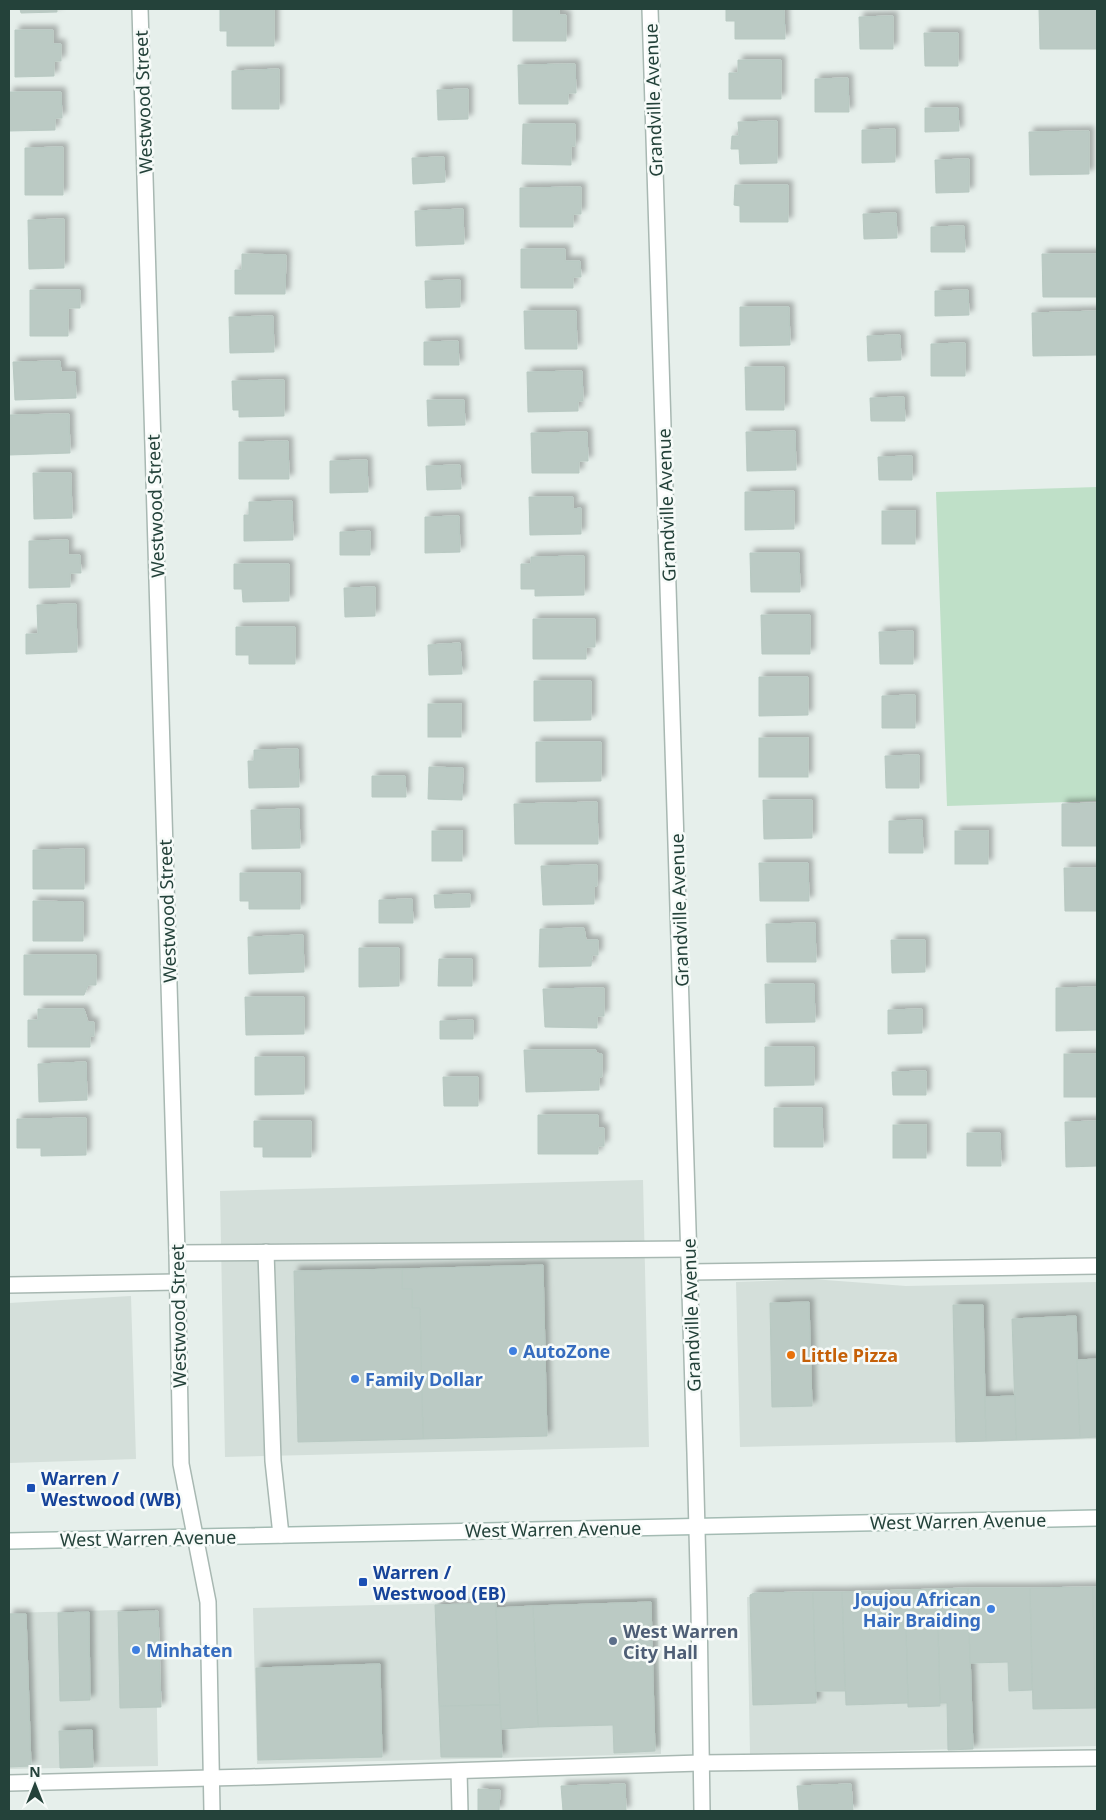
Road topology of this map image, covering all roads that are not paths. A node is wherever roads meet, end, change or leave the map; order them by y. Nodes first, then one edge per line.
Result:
1 (140, 9) edge
2 (650, 9) edge
3 (689, 1249) junction
4 (266, 1252) junction
5 (177, 1253) junction
6 (1097, 1266) edge
7 (689, 1272) junction
8 (177, 1282) junction
9 (9, 1285) edge
10 (1097, 1518) edge
11 (697, 1526) junction
12 (281, 1535) junction
13 (196, 1537) junction
14 (9, 1540) edge
15 (1097, 1758) edge
16 (700, 1763) junction
17 (459, 1771) junction
18 (212, 1778) junction
19 (9, 1783) edge
20 (212, 1811) edge
21 (460, 1811) edge
22 (702, 1811) edge

1 - 5 street, Westwood Street
2 - 3 street, Grandville Avenue
3 - 4 street
3 - 7 street, Grandville Avenue
4 - 5 street
4 - 12 street
5 - 8 street, Westwood Street
6 - 7 street
7 - 11 street, Grandville Avenue
8 - 9 street
8 - 13 street, Westwood Street
10 - 11 street, West Warren Avenue
11 - 12 street, West Warren Avenue
11 - 16 street, Grandville Avenue
12 - 13 street, West Warren Avenue
13 - 14 street, West Warren Avenue
13 - 18 street, Westwood Street
15 - 16 street
16 - 17 street
16 - 22 street, Grandville Avenue
17 - 18 street
17 - 21 street
18 - 19 street
18 - 20 street, Westwood Street

